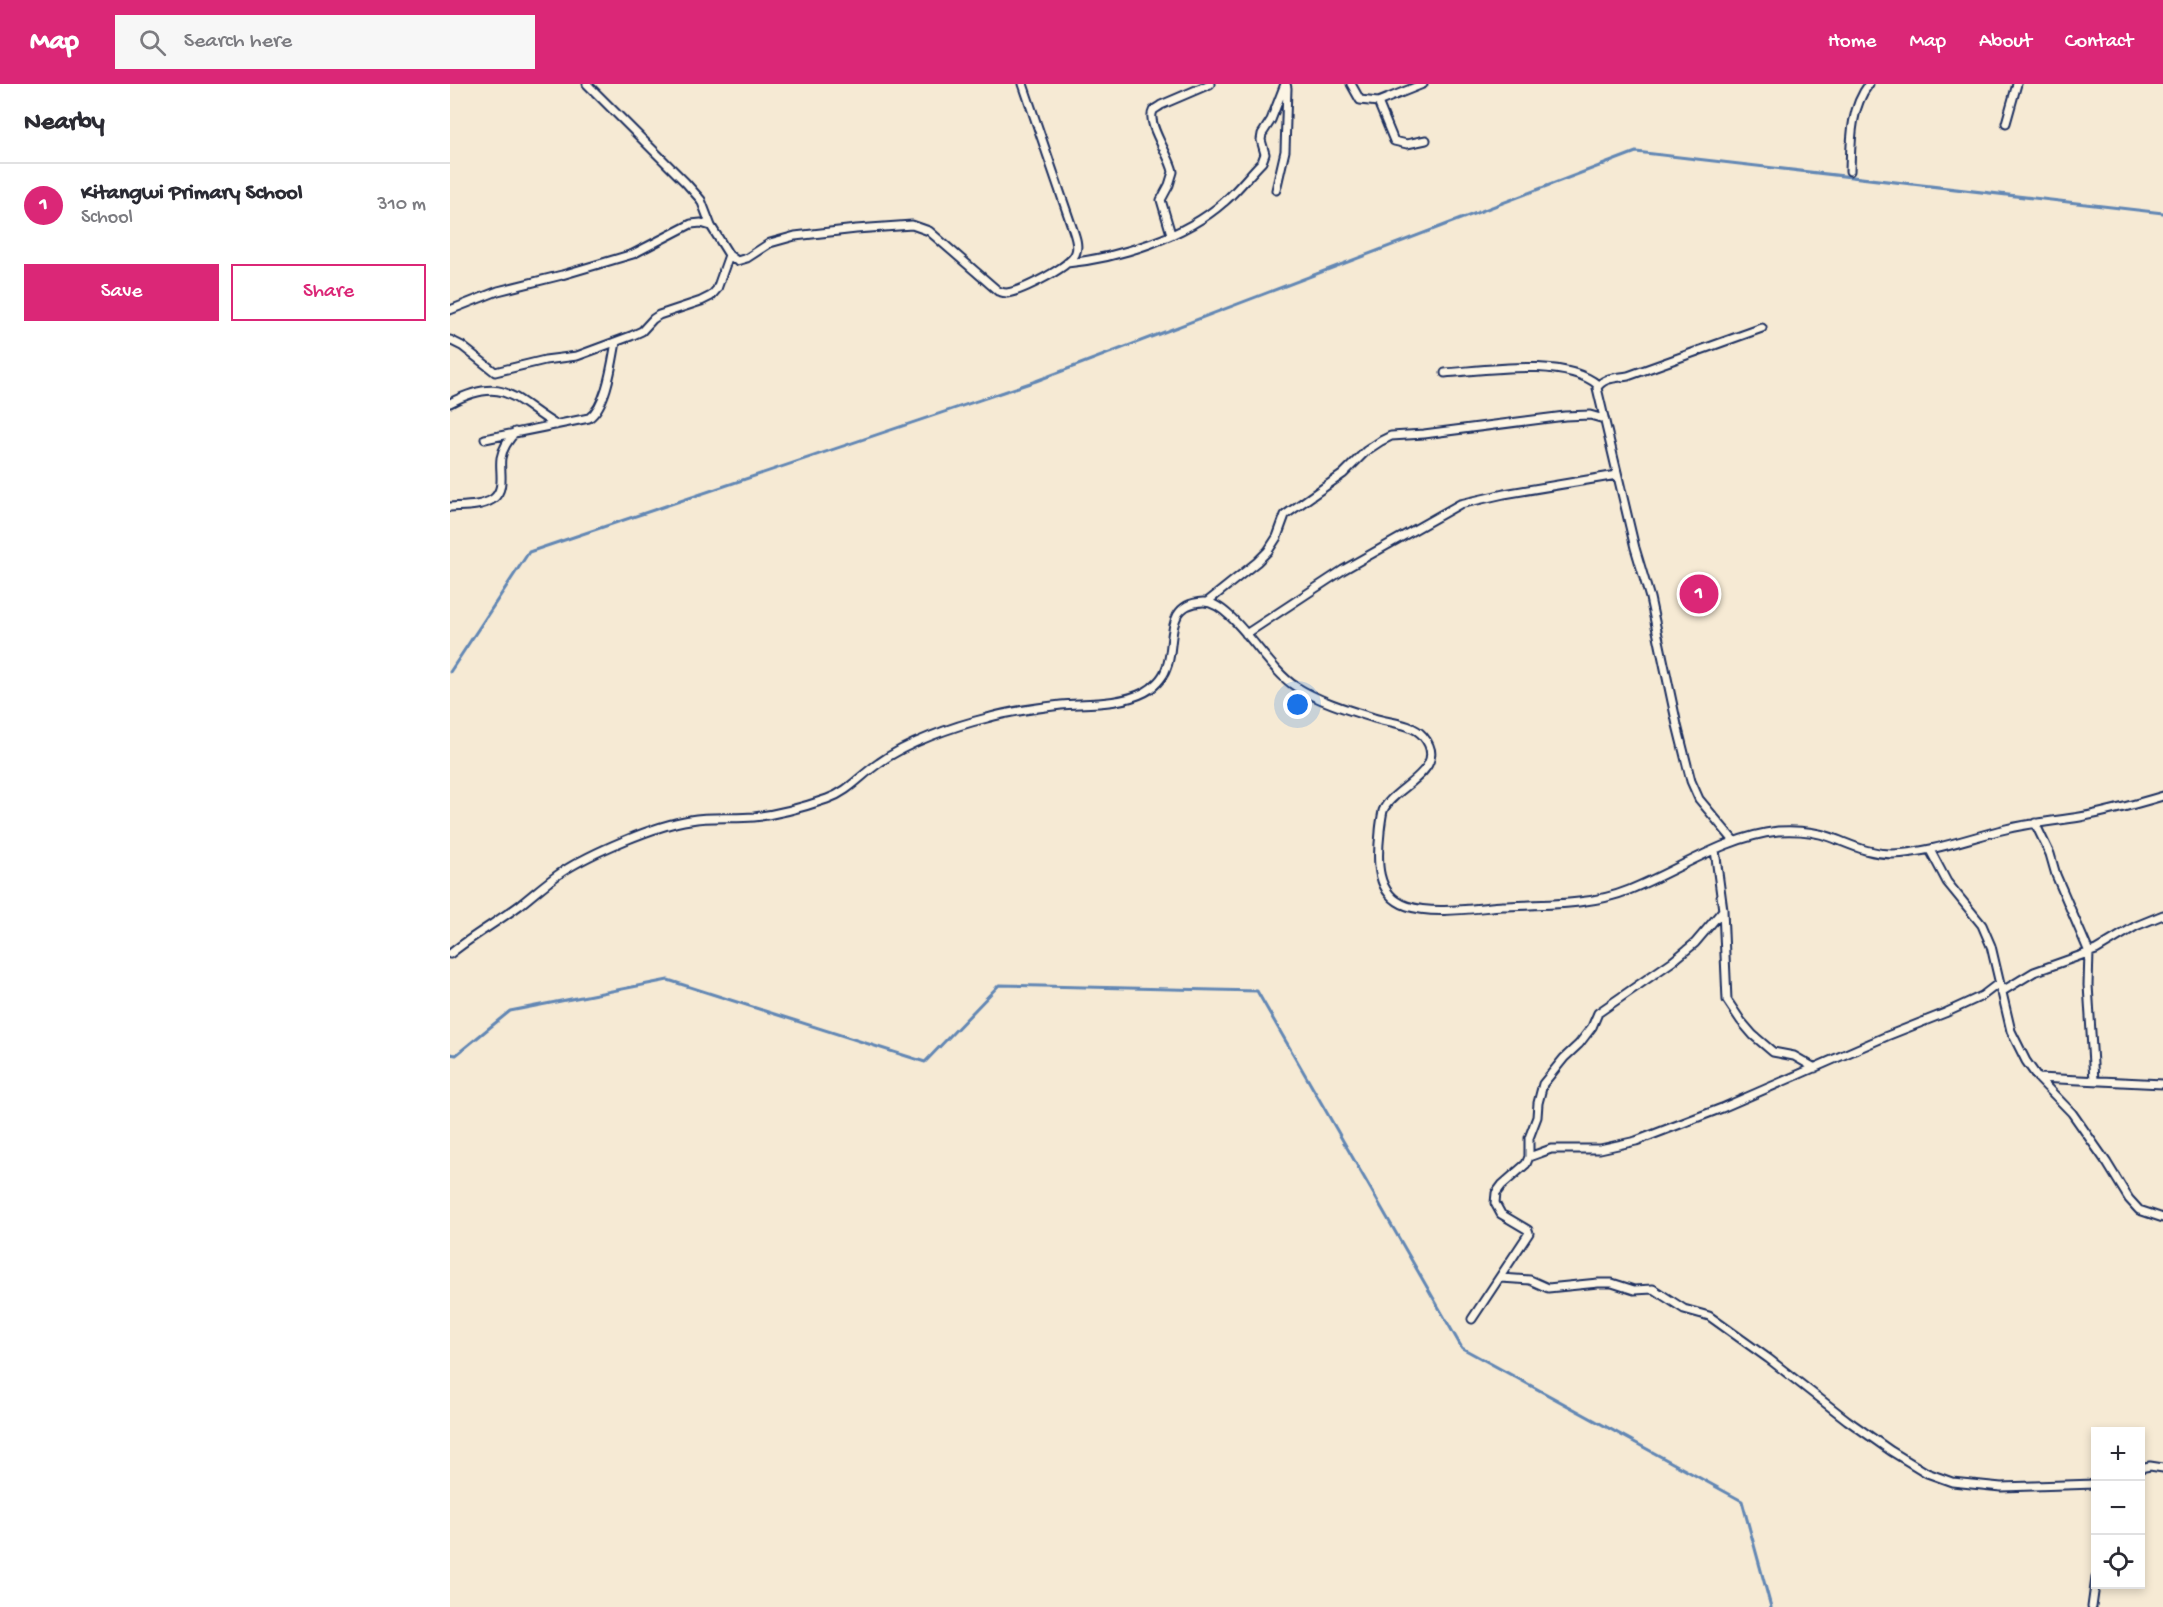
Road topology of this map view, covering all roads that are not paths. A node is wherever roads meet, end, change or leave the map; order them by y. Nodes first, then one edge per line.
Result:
1 (587, 84) edge
2 (1023, 84) edge
3 (1210, 84) edge
4 (1285, 84) edge
5 (1351, 84) edge
6 (1423, 84) edge
7 (1869, 84) edge
8 (2017, 84) edge
9 (1378, 102) junction
10 (2006, 123) dead end
11 (1426, 140) dead end
12 (1850, 171) dead end
13 (1276, 190) dead end
14 (711, 226) junction
15 (1171, 234) junction
16 (729, 255) junction
17 (1067, 263) junction
18 (450, 310) edge
19 (1762, 328) dead end
20 (450, 340) edge
21 (616, 342) junction
22 (1445, 373) dead end
23 (1598, 385) junction
24 (450, 404) edge
25 (1604, 419) junction
26 (556, 425) junction
27 (515, 432) junction
28 (485, 439) dead end
29 (1617, 475) junction
30 (450, 507) edge
31 (1207, 602) junction
32 (1246, 634) junction
33 (2163, 796) edge
34 (2035, 823) junction
35 (1734, 841) junction
36 (1715, 850) junction
37 (1930, 850) junction
38 (1723, 910) junction
39 (2163, 915) edge
40 (2089, 952) junction
41 (450, 954) edge
42 (2000, 987) junction
43 (1815, 1068) junction
44 (2038, 1078) junction
45 (2094, 1080) junction
46 (2163, 1084) edge
47 (1529, 1156) junction
48 (2163, 1218) edge
49 (1501, 1278) junction
50 (1472, 1319) dead end
51 (2145, 1467) edge
52 (2163, 1468) edge
53 (2091, 1484) edge
54 (2094, 1589) edge
55 (2092, 1607) edge

1 - 14 street
2 - 17 street
3 - 15 street
4 - 13 street
4 - 15 street
5 - 9 street
6 - 9 street
7 - 12 street
8 - 10 street
9 - 11 street
14 - 16 street
14 - 18 street
15 - 17 street
16 - 17 street
16 - 21 street
19 - 23 street
20 - 21 street
21 - 26 street
22 - 23 street
23 - 25 street
24 - 26 street
25 - 29 street
25 - 31 street
26 - 27 street
27 - 28 street
27 - 30 street
29 - 32 street
29 - 35 street
31 - 32 street
31 - 41 street
32 - 36 street
33 - 34 street
34 - 37 street
34 - 40 street
35 - 36 street
35 - 37 street
36 - 38 street
37 - 42 street
38 - 43 street
38 - 47 street
39 - 40 street
40 - 42 street
40 - 45 street
42 - 43 street
42 - 44 street
43 - 47 street
44 - 45 street
44 - 48 street
45 - 46 street
47 - 49 street
49 - 50 street
49 - 53 street
51 - 52 street
54 - 55 street

